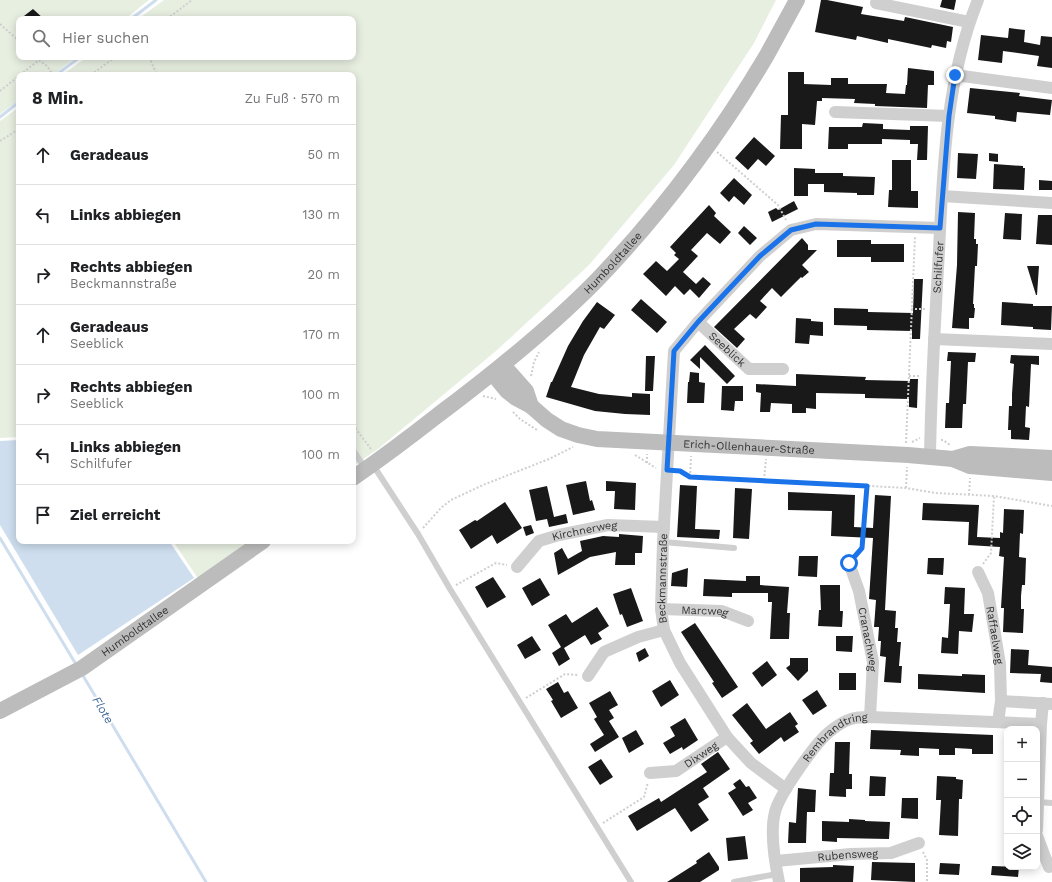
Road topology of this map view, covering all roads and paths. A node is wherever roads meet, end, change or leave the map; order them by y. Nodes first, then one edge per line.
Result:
1 (192, 0) edge
2 (797, 0) edge
3 (978, 0) edge
4 (876, 3) dead end
5 (171, 16) edge
6 (969, 22) junction
7 (0, 24) edge
8 (16, 38) edge
9 (39, 60) joint
10 (111, 60) edge
11 (149, 60) edge
12 (25, 72) edge
13 (51, 72) edge
14 (95, 72) edge
15 (155, 72) edge
16 (955, 75) junction
17 (16, 79) edge
18 (1052, 88) edge
19 (0, 91) edge
20 (835, 112) dead end
21 (949, 116) junction
22 (16, 131) edge
23 (0, 142) edge
24 (717, 152) dead end
25 (942, 196) junction
26 (1052, 203) edge
27 (916, 228) junction
28 (940, 228) junction
29 (791, 230) junction
30 (911, 309) junction
31 (935, 309) junction
32 (698, 322) junction
33 (934, 339) junction
34 (1052, 344) edge
35 (498, 369) junction
36 (783, 369) dead end
37 (530, 375) dead end
38 (533, 382) dead end
39 (356, 431) edge
40 (668, 443) junction
41 (906, 445) dead end
42 (573, 447) dead end
43 (356, 452) edge
44 (930, 457) junction
45 (766, 458) dead end
46 (1052, 458) edge
47 (953, 459) junction
48 (370, 461) junction
49 (667, 470) junction
50 (1052, 473) edge
51 (356, 475) edge
52 (764, 480) junction
53 (867, 486) junction
54 (994, 496) junction
55 (1052, 506) edge
56 (664, 527) junction
57 (418, 534) junction
58 (663, 542) junction
59 (259, 544) edge
60 (734, 548) dead end
61 (849, 563) joint
62 (517, 567) joint
63 (978, 572) joint
64 (450, 589) junction
65 (661, 609) junction
66 (748, 621) dead end
67 (664, 630) junction
68 (588, 676) joint
69 (534, 692) dead end
70 (1000, 702) junction
71 (1048, 704) edge
72 (0, 711) edge
73 (870, 717) junction
74 (998, 722) junction
75 (1041, 724) junction
76 (727, 737) junction
77 (650, 774) joint
78 (786, 789) junction
79 (1038, 798) edge
80 (1040, 802) edge
81 (1052, 802) edge
82 (597, 827) junction
83 (919, 843) joint
84 (1040, 844) edge
85 (1049, 867) dead end
86 (777, 872) edge
87 (632, 882) edge
88 (734, 882) edge
89 (927, 882) edge

1 - 5 path
2 - 35 street, Humboldtallee
3 - 6 street, Schilfufer
4 - 6 street
6 - 16 street, Schilfufer
7 - 8 path
9 - 12 path
9 - 13 path
10 - 14 path
11 - 15 path
16 - 18 street
16 - 21 street, Schilfufer
17 - 19 path
20 - 21 street
21 - 25 street, Schilfufer
22 - 23 path
24 - 29 path
25 - 26 street
25 - 28 street, Schilfufer
27 - 28 street, Seeblick
27 - 29 street, Seeblick
27 - 30 path
28 - 31 street, Schilfufer
29 - 32 street, Seeblick
30 - 31 path
30 - 41 path
31 - 33 street, Schilfufer
32 - 36 street, Seeblick
32 - 40 street, Seeblick
33 - 34 street
33 - 44 street, Schilfufer
35 - 40 street, Erich-Ollenhauer-Straße
35 - 48 street, Humboldtallee
37 - 38 path
39 - 48 path
40 - 44 street, Erich-Ollenhauer-Straße
40 - 49 street, Beckmannstraße
42 - 57 path
43 - 48 lane
44 - 47 street, Erich-Ollenhauer-Straße
45 - 52 path
46 - 47 street, Erich-Ollenhauer-Straße
47 - 50 street, Erich-Ollenhauer-Straße
48 - 51 street, Humboldtallee
48 - 57 lane
49 - 52 path
49 - 56 street, Beckmannstraße
52 - 53 path
53 - 54 path
53 - 61 path
54 - 55 path
54 - 63 path
56 - 58 street, Beckmannstraße
56 - 62 street, Kirchnerweg
57 - 64 lane
58 - 60 lane
58 - 65 street, Beckmannstraße
59 - 72 street, Humboldtallee
61 - 73 street, Cranachweg
62 - 64 path
63 - 70 street, Raffaelweg
64 - 82 lane
65 - 66 street, Marcweg
65 - 67 street, Beckmannstraße
67 - 68 street
67 - 76 street, Beckmannstraße
68 - 69 path
70 - 71 street
70 - 74 street
71 - 75 street
73 - 74 street, Rembrandtring
73 - 78 street, Rembrandtring
74 - 75 street, Rembrandtring
75 - 79 street
76 - 77 street, Dixweg
76 - 78 street, Beckmannstraße
77 - 82 path
78 - 86 street, Rembrandtring
80 - 81 lane
82 - 87 lane
83 - 86 street, Rubensweg
83 - 89 path
84 - 85 street
86 - 88 lane

